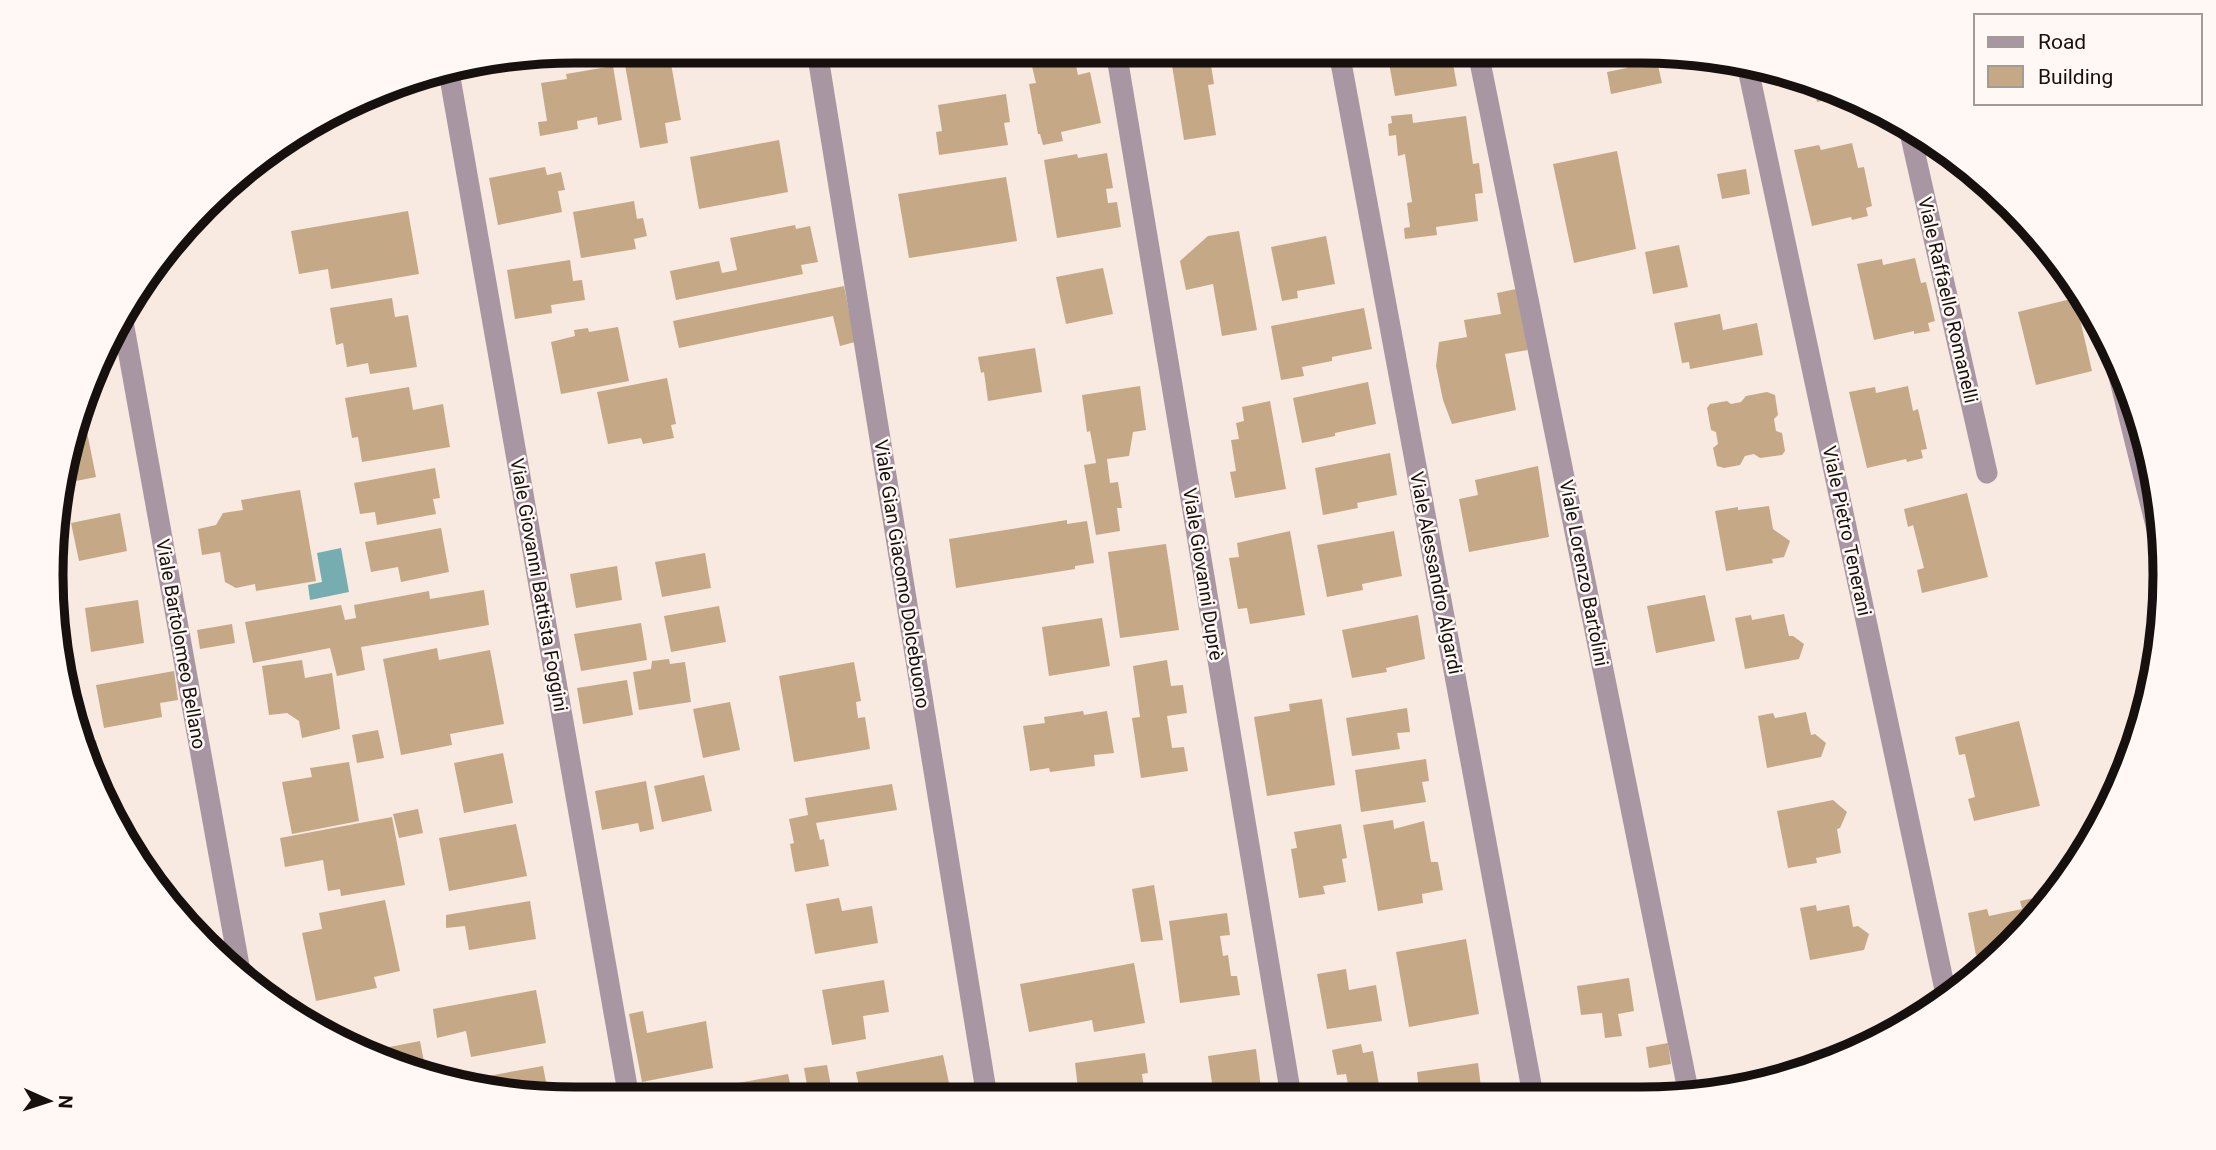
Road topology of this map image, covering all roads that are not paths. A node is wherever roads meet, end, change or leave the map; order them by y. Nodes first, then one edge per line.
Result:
1 (819, 63) edge
2 (1118, 63) edge
3 (1341, 63) edge
4 (1480, 63) edge
5 (1749, 75) edge
6 (450, 78) edge
7 (1912, 141) edge
8 (125, 332) edge
9 (2133, 431) edge
10 (2140, 463) edge
11 (1987, 473) dead end
12 (238, 961) edge
13 (1944, 987) edge
14 (1687, 1085) edge
15 (627, 1087) edge
16 (984, 1087) edge
17 (1289, 1087) edge
18 (1533, 1087) edge

1 - 16 street, Viale Gian Giacomo Dolcebuono
2 - 17 street, Viale Giovanni Duprè
3 - 18 street, Viale Alessandro Algardi
4 - 14 street, Viale Lorenzo Bartolini
5 - 13 street, Viale Pietro Tenerani
6 - 15 street, Viale Giovanni Battista Foggini
7 - 11 street, Viale Raffaello Romanelli
8 - 12 street, Viale Bartolomeo Bellano
9 - 10 street

